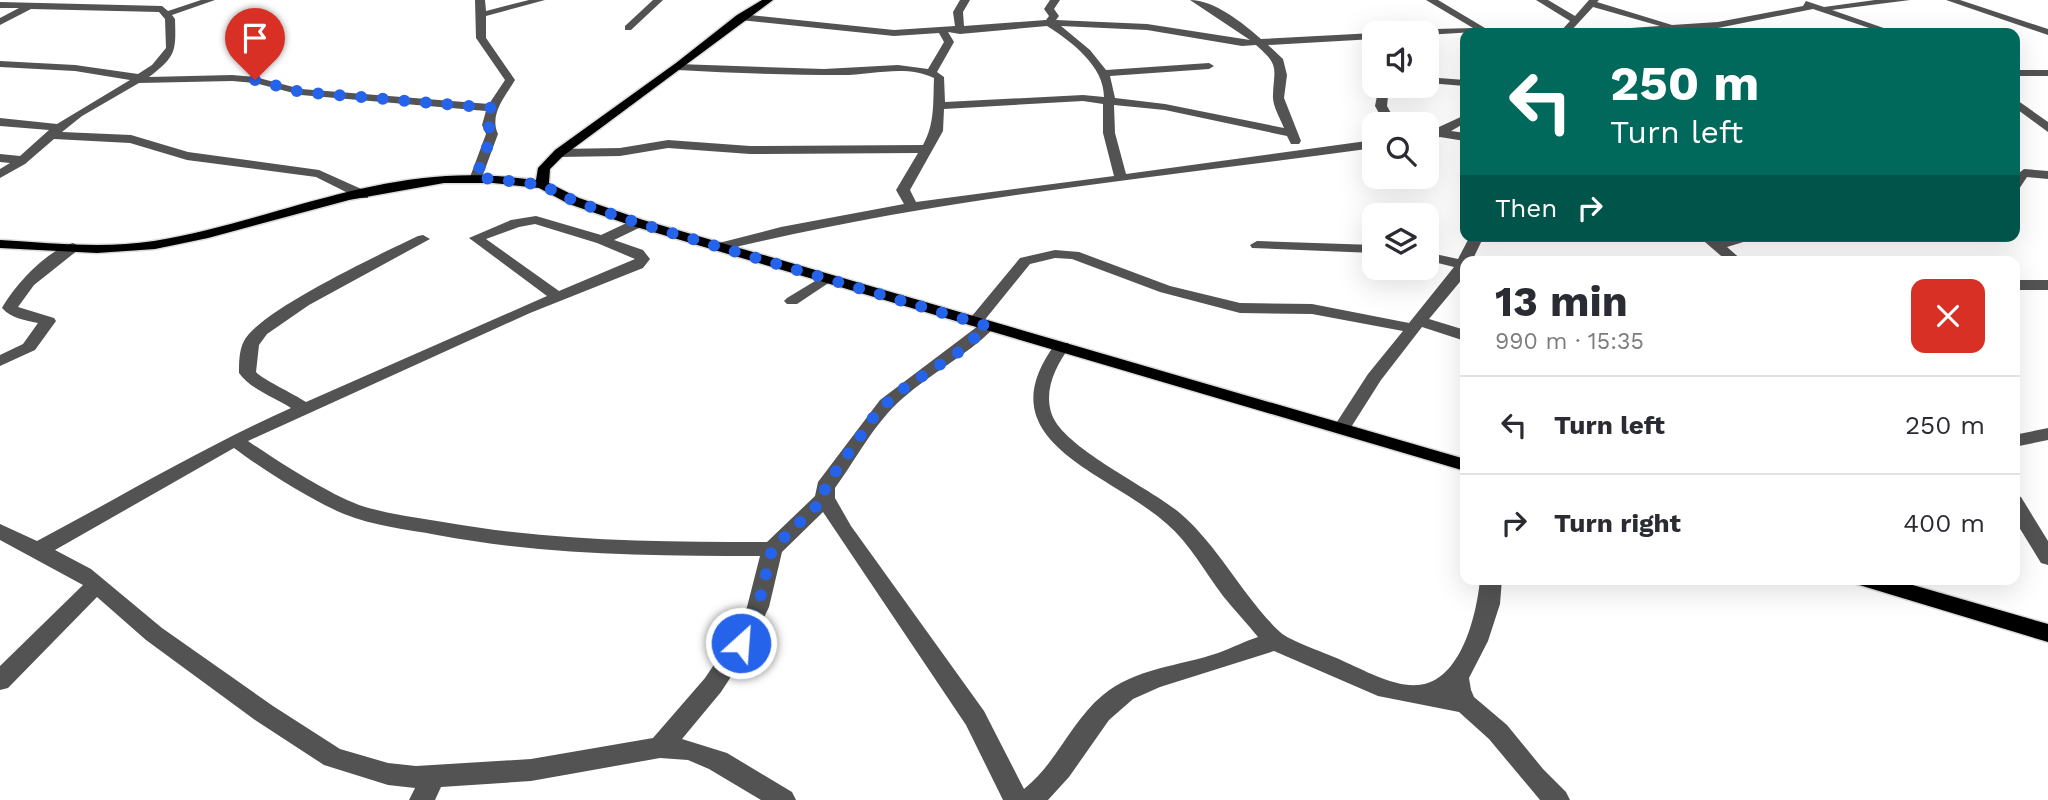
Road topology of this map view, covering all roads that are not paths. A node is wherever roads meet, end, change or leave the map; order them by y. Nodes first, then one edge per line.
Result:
1 (62, 0) edge
2 (210, 0) edge
3 (480, 0) edge
4 (540, 0) edge
5 (658, 0) edge
6 (768, 0) edge
7 (965, 0) edge
8 (1055, 0) edge
9 (1195, 0) edge
10 (1431, 0) edge
11 (1541, 0) edge
12 (1792, 0) edge
13 (1905, 0) edge
14 (1951, 0) edge
15 (1592, 2) edge
16 (0, 5) edge
17 (36, 6) junction
18 (1815, 7) junction
19 (167, 14) junction
20 (481, 15) junction
21 (740, 16) junction
22 (1575, 20) junction
23 (0, 22) edge
24 (1049, 23) junction
25 (628, 28) dead end
26 (1483, 28) edge
27 (1568, 28) edge
28 (1675, 28) edge
29 (1701, 28) edge
30 (1879, 28) edge
31 (960, 31) junction
32 (943, 32) junction
33 (1460, 32) edge
34 (2048, 32) edge
35 (1439, 33) edge
36 (1362, 37) edge
37 (1258, 43) junction
38 (0, 64) edge
39 (1209, 66) dead end
40 (678, 67) junction
41 (931, 72) junction
42 (1102, 73) junction
43 (2020, 73) edge
44 (2048, 73) edge
45 (138, 79) junction
46 (1439, 81) edge
47 (1460, 83) edge
48 (1110, 101) junction
49 (939, 106) junction
50 (2020, 106) edge
51 (492, 108) junction
52 (1460, 121) edge
53 (0, 122) edge
54 (2048, 128) edge
55 (56, 131) junction
56 (1440, 133) joint
57 (1291, 134) junction
58 (1460, 136) edge
59 (1362, 146) edge
60 (927, 149) junction
61 (559, 153) junction
62 (1303, 153) junction
63 (0, 158) edge
64 (21, 160) junction
65 (2020, 167) edge
66 (0, 174) edge
67 (2048, 175) edge
68 (476, 177) junction
69 (1121, 178) junction
70 (2020, 178) edge
71 (542, 185) junction
72 (363, 195) junction
73 (912, 207) junction
74 (638, 223) junction
75 (423, 239) dead end
76 (602, 240) junction
77 (1712, 242) edge
78 (0, 244) edge
79 (1257, 245) dead end
80 (73, 247) junction
81 (720, 247) junction
82 (1362, 249) edge
83 (1730, 256) edge
84 (1439, 258) edge
85 (1460, 261) edge
86 (1460, 271) edge
87 (825, 279) junction
88 (2020, 285) edge
89 (2048, 285) edge
90 (556, 296) junction
91 (792, 301) dead end
92 (981, 324) junction
93 (1416, 325) junction
94 (1460, 334) edge
95 (1062, 346) junction
96 (0, 362) edge
97 (302, 407) junction
98 (1342, 428) junction
99 (2048, 434) edge
100 (234, 440) junction
101 (2020, 440) edge
102 (1460, 463) edge
103 (825, 498) junction
104 (2020, 512) edge
105 (0, 531) edge
106 (40, 549) junction
107 (772, 549) junction
108 (2048, 558) edge
109 (97, 584) junction
110 (1491, 585) edge
111 (1884, 585) edge
112 (2048, 633) edge
113 (1275, 642) junction
114 (1457, 678) junction
115 (0, 681) edge
116 (1420, 695) junction
117 (1466, 704) junction
118 (660, 747) junction
119 (428, 788) edge
120 (783, 800) edge
121 (1016, 800) edge
122 (1029, 800) edge
123 (1557, 800) edge

1 - 17 street
2 - 19 street
3 - 20 street
4 - 20 street
5 - 25 street
6 - 21 main road
7 - 31 street
8 - 24 street
9 - 37 street
10 - 26 street
11 - 22 street
12 - 18 street
13 - 18 street
14 - 34 street
15 - 22 street
15 - 28 street
16 - 17 street
17 - 19 street
17 - 23 street
18 - 29 street
18 - 30 street
19 - 45 street
20 - 51 street
21 - 32 street
21 - 40 main road
22 - 27 street
24 - 31 street
24 - 37 street
24 - 42 street
31 - 32 street
32 - 41 street
33 - 35 street
36 - 37 street
37 - 57 street
38 - 45 street
39 - 42 street
40 - 41 street
40 - 61 main road
41 - 49 street
42 - 48 street
43 - 44 street
45 - 51 street
45 - 55 street
46 - 47 street
48 - 49 street
48 - 57 street
48 - 69 street
49 - 60 street
50 - 54 street
51 - 68 street
52 - 56 street
53 - 55 street
55 - 64 street
55 - 72 street
56 - 58 street
57 - 62 street
59 - 62 street
60 - 61 street
60 - 73 street
61 - 71 main road
62 - 69 street
63 - 64 street
64 - 66 street
65 - 67 street
67 - 70 street
68 - 71 main road
68 - 72 main road
69 - 73 street
71 - 74 main road
72 - 80 main road
73 - 81 street
74 - 76 street
74 - 81 main road
75 - 97 street
76 - 90 street
76 - 90 street
77 - 83 street
78 - 80 main road
79 - 82 street
80 - 96 street
81 - 87 main road
84 - 85 street
86 - 93 street
87 - 91 street
87 - 92 main road
88 - 89 street
90 - 97 street
92 - 93 street
92 - 95 main road
92 - 103 street
93 - 94 street
93 - 98 street
95 - 98 main road
95 - 113 street
97 - 100 street
98 - 102 main road
99 - 101 street
100 - 106 street
100 - 107 street
103 - 107 street
103 - 121 street
104 - 108 street
105 - 106 street
106 - 109 street
107 - 118 street
109 - 115 street
109 - 119 street
110 - 114 street
111 - 112 main road
113 - 116 street
113 - 122 street
114 - 116 street
114 - 117 street
116 - 117 street
117 - 123 street
118 - 119 street
118 - 120 street

